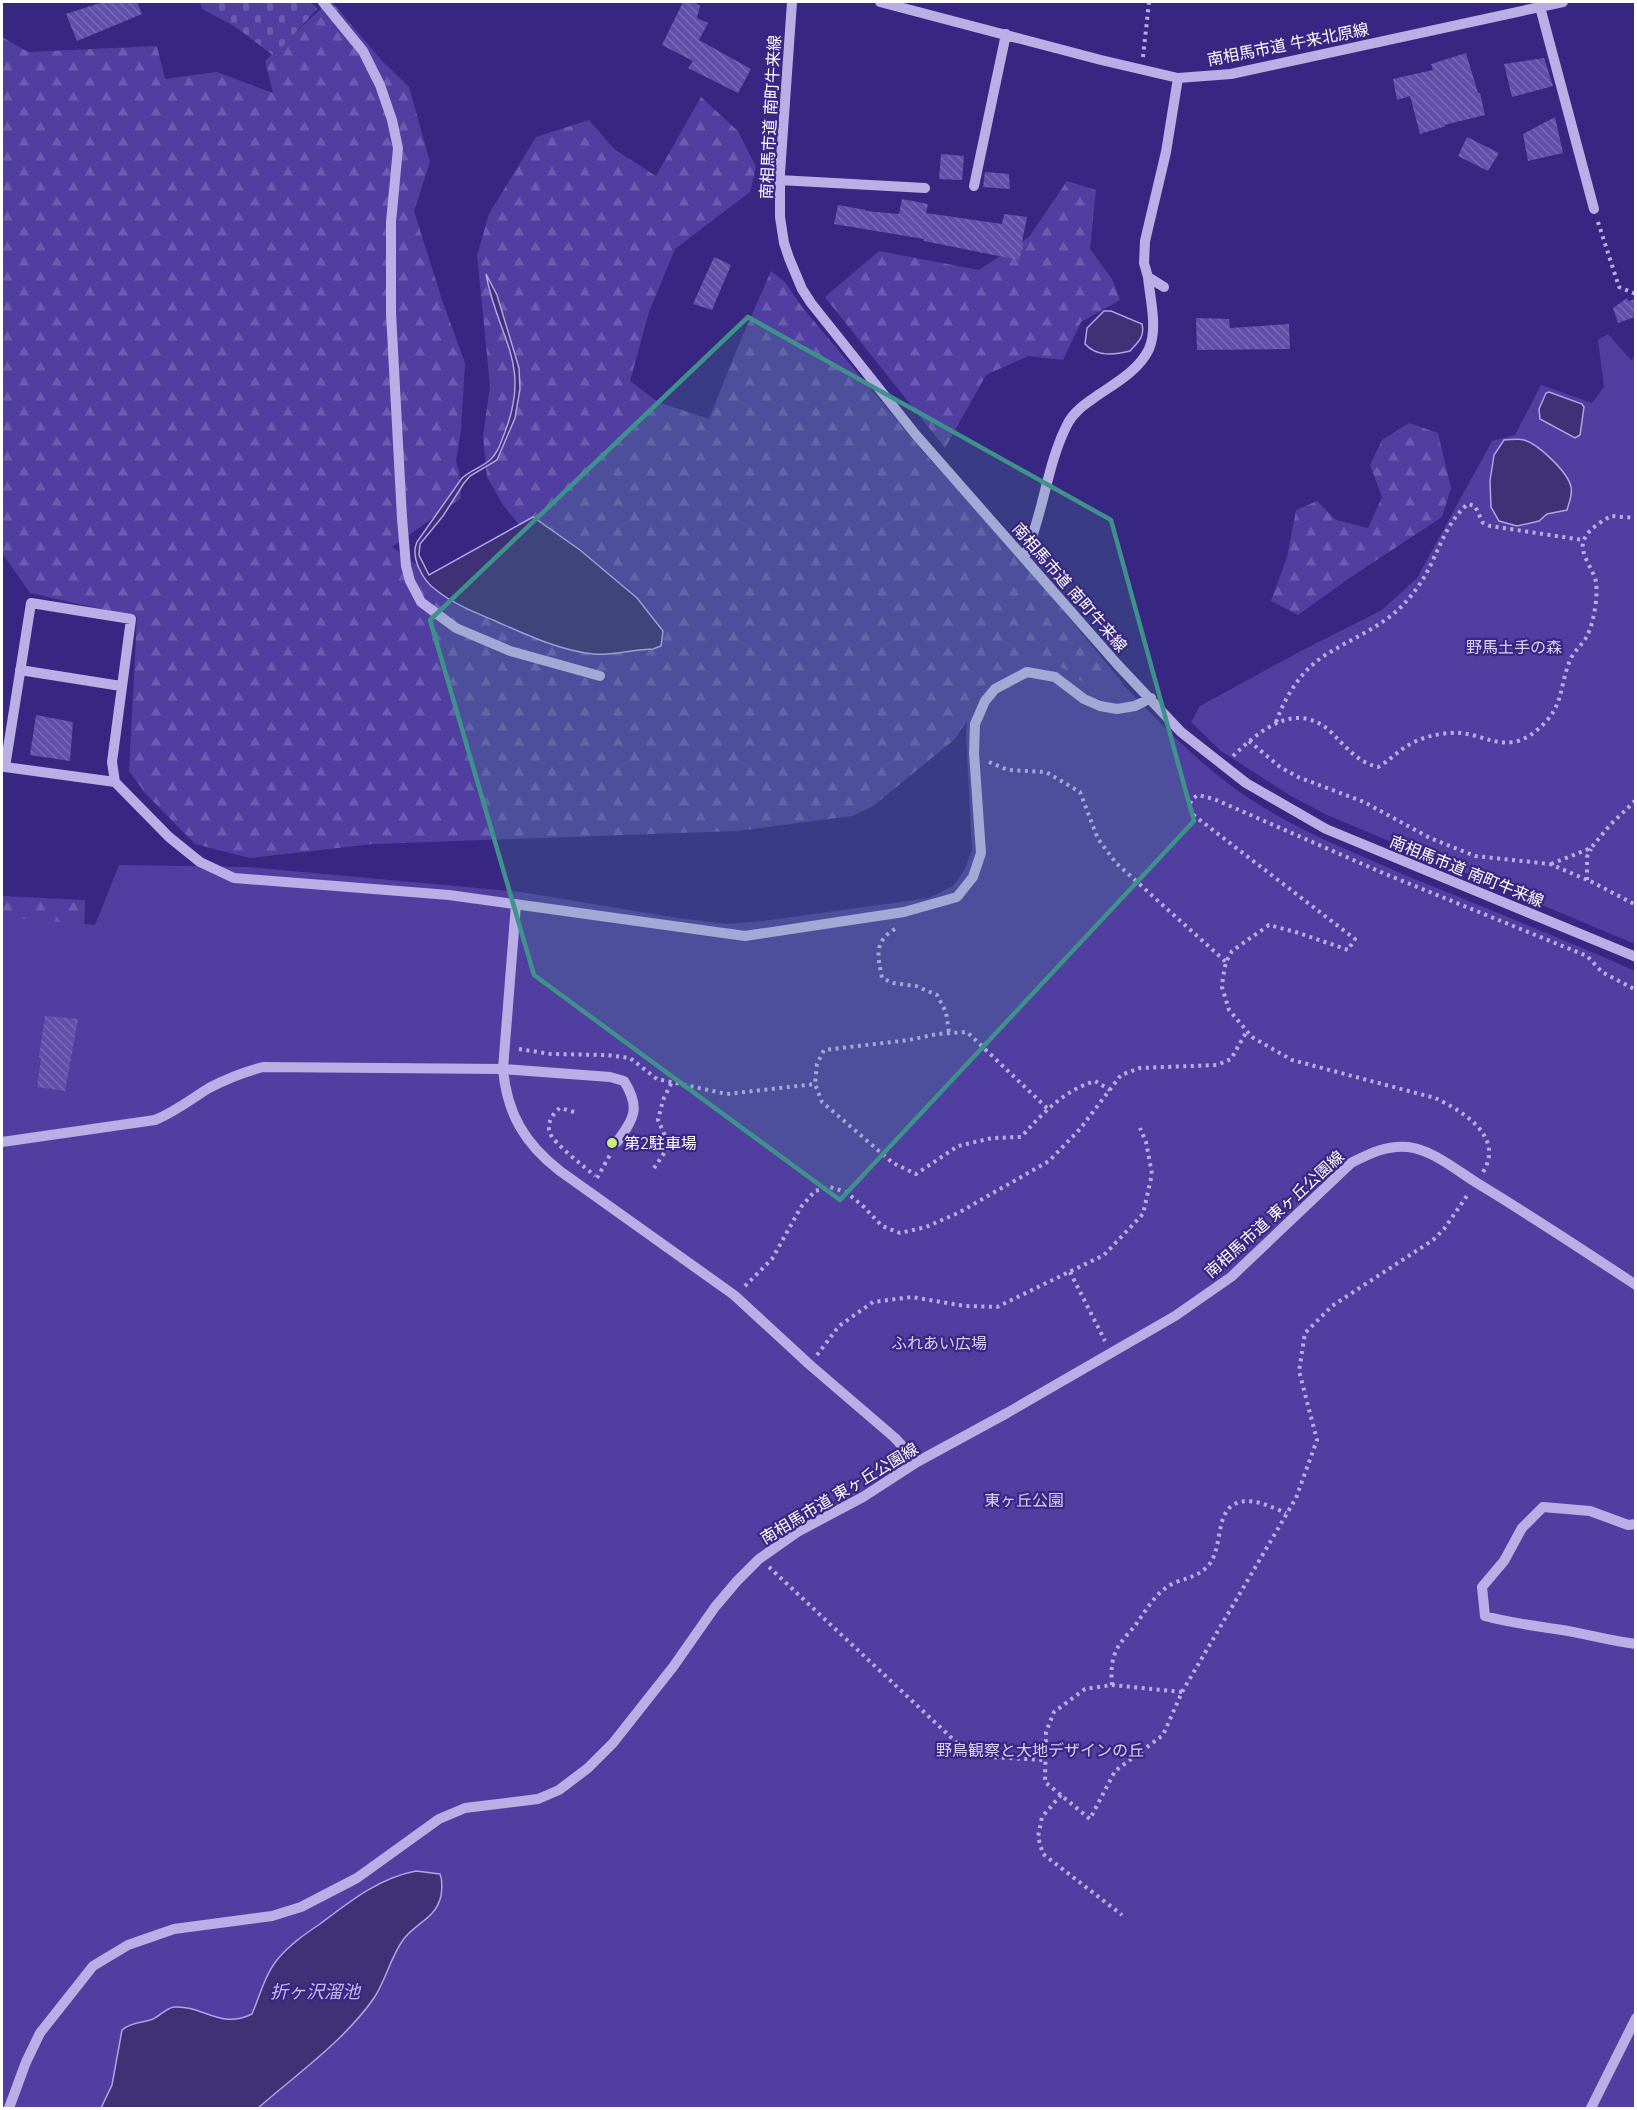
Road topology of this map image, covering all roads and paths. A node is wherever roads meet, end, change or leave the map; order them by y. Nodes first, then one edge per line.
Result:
1 (323, 2) edge
2 (792, 2) edge
3 (880, 2) edge
4 (1149, 2) edge
5 (1563, 2) edge
6 (1540, 7) junction
7 (1006, 34) junction
8 (1141, 70) junction
9 (1178, 78) junction
10 (779, 180) junction
11 (974, 186) dead end
12 (925, 188) dead end
13 (1594, 209) joint
14 (1148, 277) junction
15 (1164, 287) dead end
16 (1635, 294) edge
17 (1635, 518) edge
18 (1583, 540) junction
19 (1024, 558) junction
20 (20, 670) junction
21 (600, 676) dead end
22 (121, 686) junction
23 (1150, 698) junction
24 (1276, 722) junction
25 (1249, 741) junction
26 (974, 763) junction
27 (3, 767) edge
28 (1224, 767) junction
29 (115, 782) junction
30 (1635, 800) edge
31 (1591, 848) junction
32 (1550, 864) junction
33 (1587, 880) junction
34 (516, 904) junction
35 (1635, 905) edge
36 (898, 914) junction
37 (1635, 957) edge
38 (1226, 962) junction
39 (1635, 990) edge
40 (1248, 1031) junction
41 (949, 1033) junction
42 (503, 1047) junction
43 (502, 1069) junction
44 (672, 1082) junction
45 (815, 1084) junction
46 (1110, 1090) junction
47 (1047, 1108) junction
48 (574, 1112) dead end
49 (1140, 1128) dead end
50 (2, 1142) edge
51 (617, 1142) dead end
52 (654, 1168) dead end
53 (1476, 1182) junction
54 (605, 1185) dead end
55 (1070, 1272) junction
56 (1635, 1285) edge
57 (734, 1295) junction
58 (1114, 1351) junction
59 (810, 1365) junction
60 (917, 1462) junction
61 (1287, 1513) junction
62 (1635, 1524) edge
63 (759, 1559) junction
64 (1635, 1644) edge
65 (1112, 1685) junction
66 (1182, 1692) junction
67 (1044, 1760) junction
68 (1061, 1795) junction
69 (1122, 1915) dead end
70 (1635, 2018) edge
71 (9, 2109) edge
72 (1591, 2109) edge

1 - 21 street
2 - 10 street, 南相馬市道 南町牛来線
3 - 7 street, 南相馬市道 牛来北原線
4 - 8 path
5 - 6 street, 南相馬市道 牛来北原線
6 - 9 street, 南相馬市道 牛来北原線
6 - 13 street
7 - 8 street, 南相馬市道 牛来北原線
7 - 11 street
8 - 9 street, 南相馬市道 牛来北原線
9 - 14 street
10 - 12 street
10 - 19 street, 南相馬市道 南町牛来線
13 - 16 path
14 - 15 street
14 - 19 street
17 - 18 path
18 - 24 path
18 - 24 path
19 - 23 street, 南相馬市道 南町牛来線
20 - 22 street
20 - 22 street
20 - 27 street
22 - 29 street
23 - 26 street
23 - 28 street, 南相馬市道 南町牛来線
24 - 25 path
25 - 28 path
25 - 32 path
26 - 36 street
26 - 38 path
27 - 29 street
28 - 37 street, 南相馬市道 南町牛来線
29 - 34 street
30 - 31 path
31 - 32 path
31 - 33 path
32 - 33 path
33 - 35 path
34 - 36 street
34 - 42 street
36 - 41 path
38 - 39 path
38 - 40 path
40 - 46 path
40 - 53 path
41 - 45 path
41 - 47 path
42 - 43 street
42 - 44 path
43 - 50 street
43 - 51 street
43 - 57 street
44 - 45 path
44 - 52 path
45 - 47 path
46 - 47 path
46 - 57 path
48 - 54 path
49 - 55 path
53 - 56 street, 南相馬市道 東ヶ丘公園線
53 - 58 street, 南相馬市道 東ヶ丘公園線
53 - 61 path
55 - 58 path
55 - 59 path
57 - 59 street
58 - 60 street, 南相馬市道 東ヶ丘公園線
59 - 60 street
60 - 63 street, 南相馬市道 東ヶ丘公園線
61 - 65 path
61 - 66 path
62 - 64 street
63 - 67 path
63 - 71 street, 南相馬市道 東ヶ丘公園線
65 - 66 path
65 - 67 path
66 - 68 path
67 - 68 path
68 - 69 path
70 - 72 street

